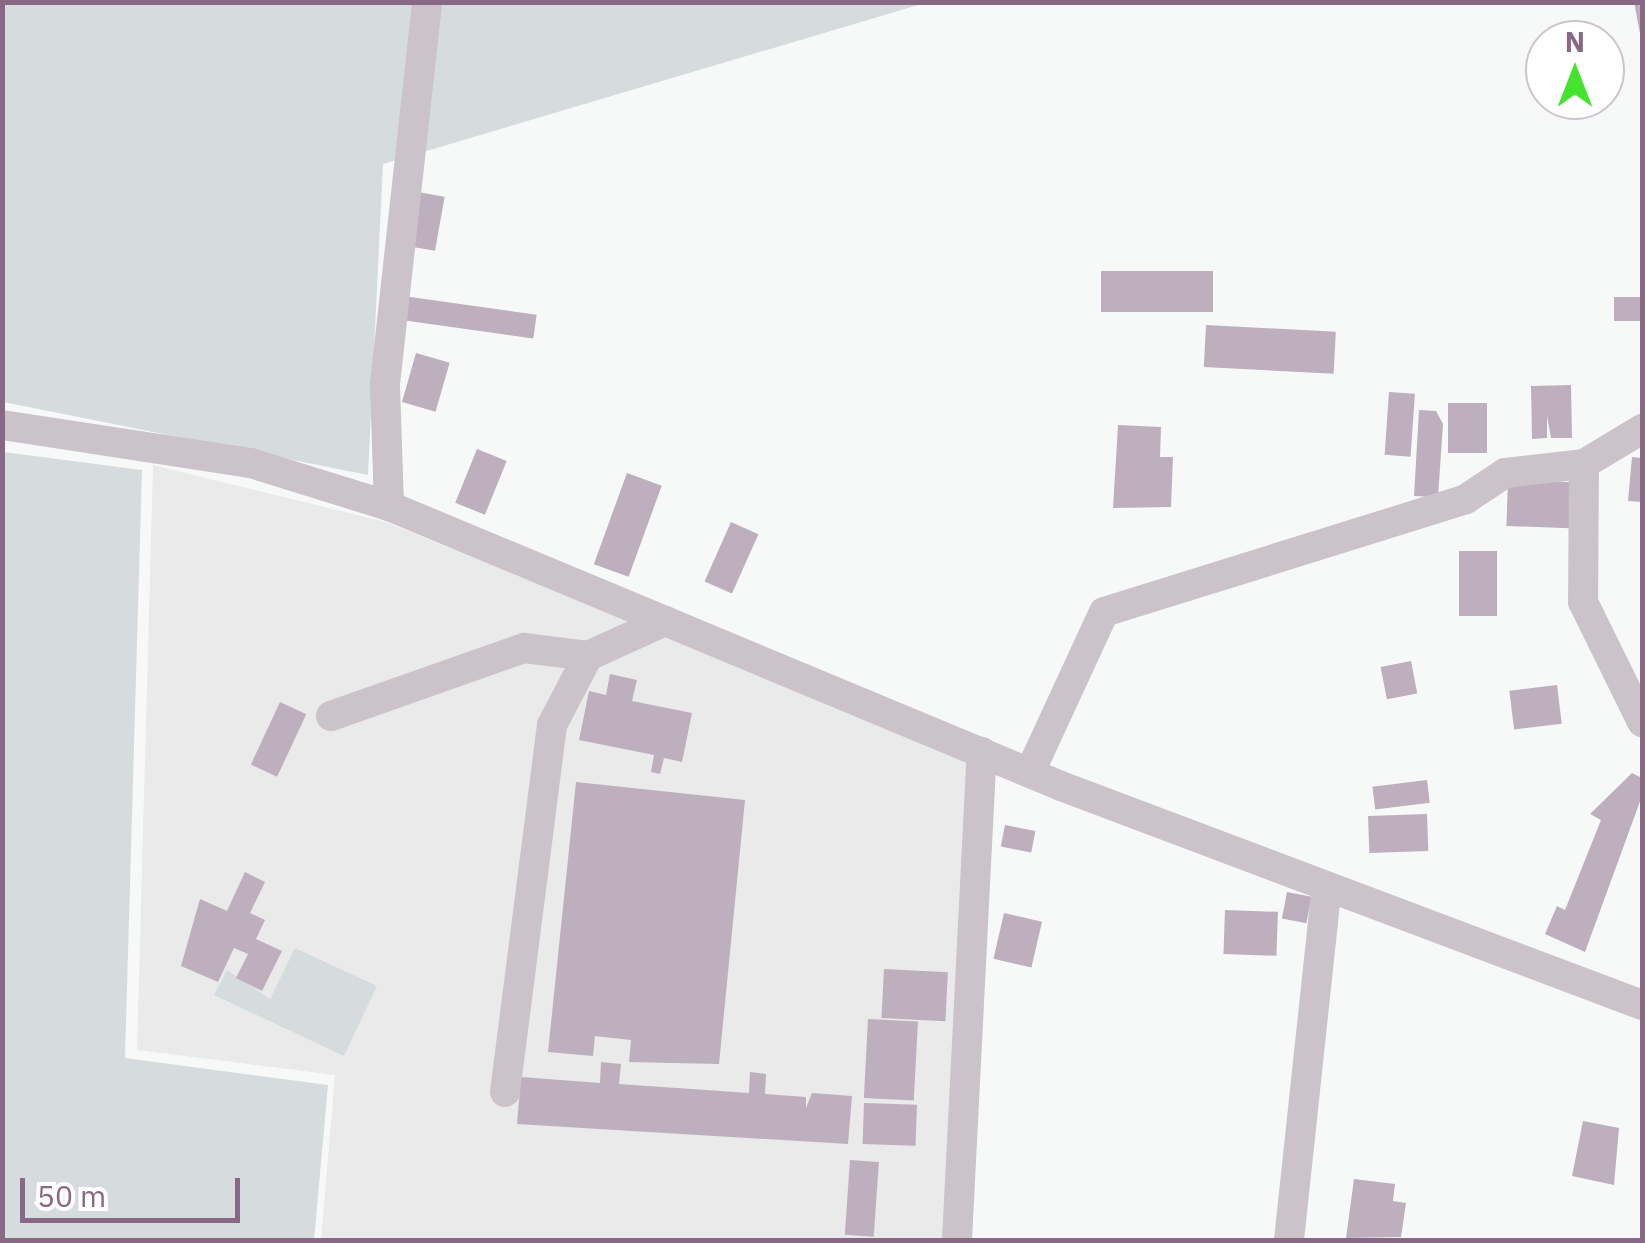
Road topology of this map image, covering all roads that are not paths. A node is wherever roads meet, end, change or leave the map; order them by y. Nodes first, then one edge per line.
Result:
1 (427, 2) edge
2 (2, 425) edge
3 (1642, 430) edge
4 (1584, 464) junction
5 (389, 506) junction
6 (665, 621) junction
7 (588, 656) junction
8 (331, 716) dead end
9 (1642, 722) edge
10 (982, 752) junction
11 (1030, 772) junction
12 (1327, 887) junction
13 (1641, 997) edge
14 (505, 1092) dead end
15 (956, 1240) edge
16 (1289, 1240) edge

1 - 5 street
2 - 5 street
3 - 4 street
4 - 9 street
4 - 11 street
5 - 6 street
6 - 7 street
6 - 10 street
7 - 8 street
7 - 14 street
10 - 11 street
10 - 15 street
11 - 12 street
12 - 13 street
12 - 16 street

